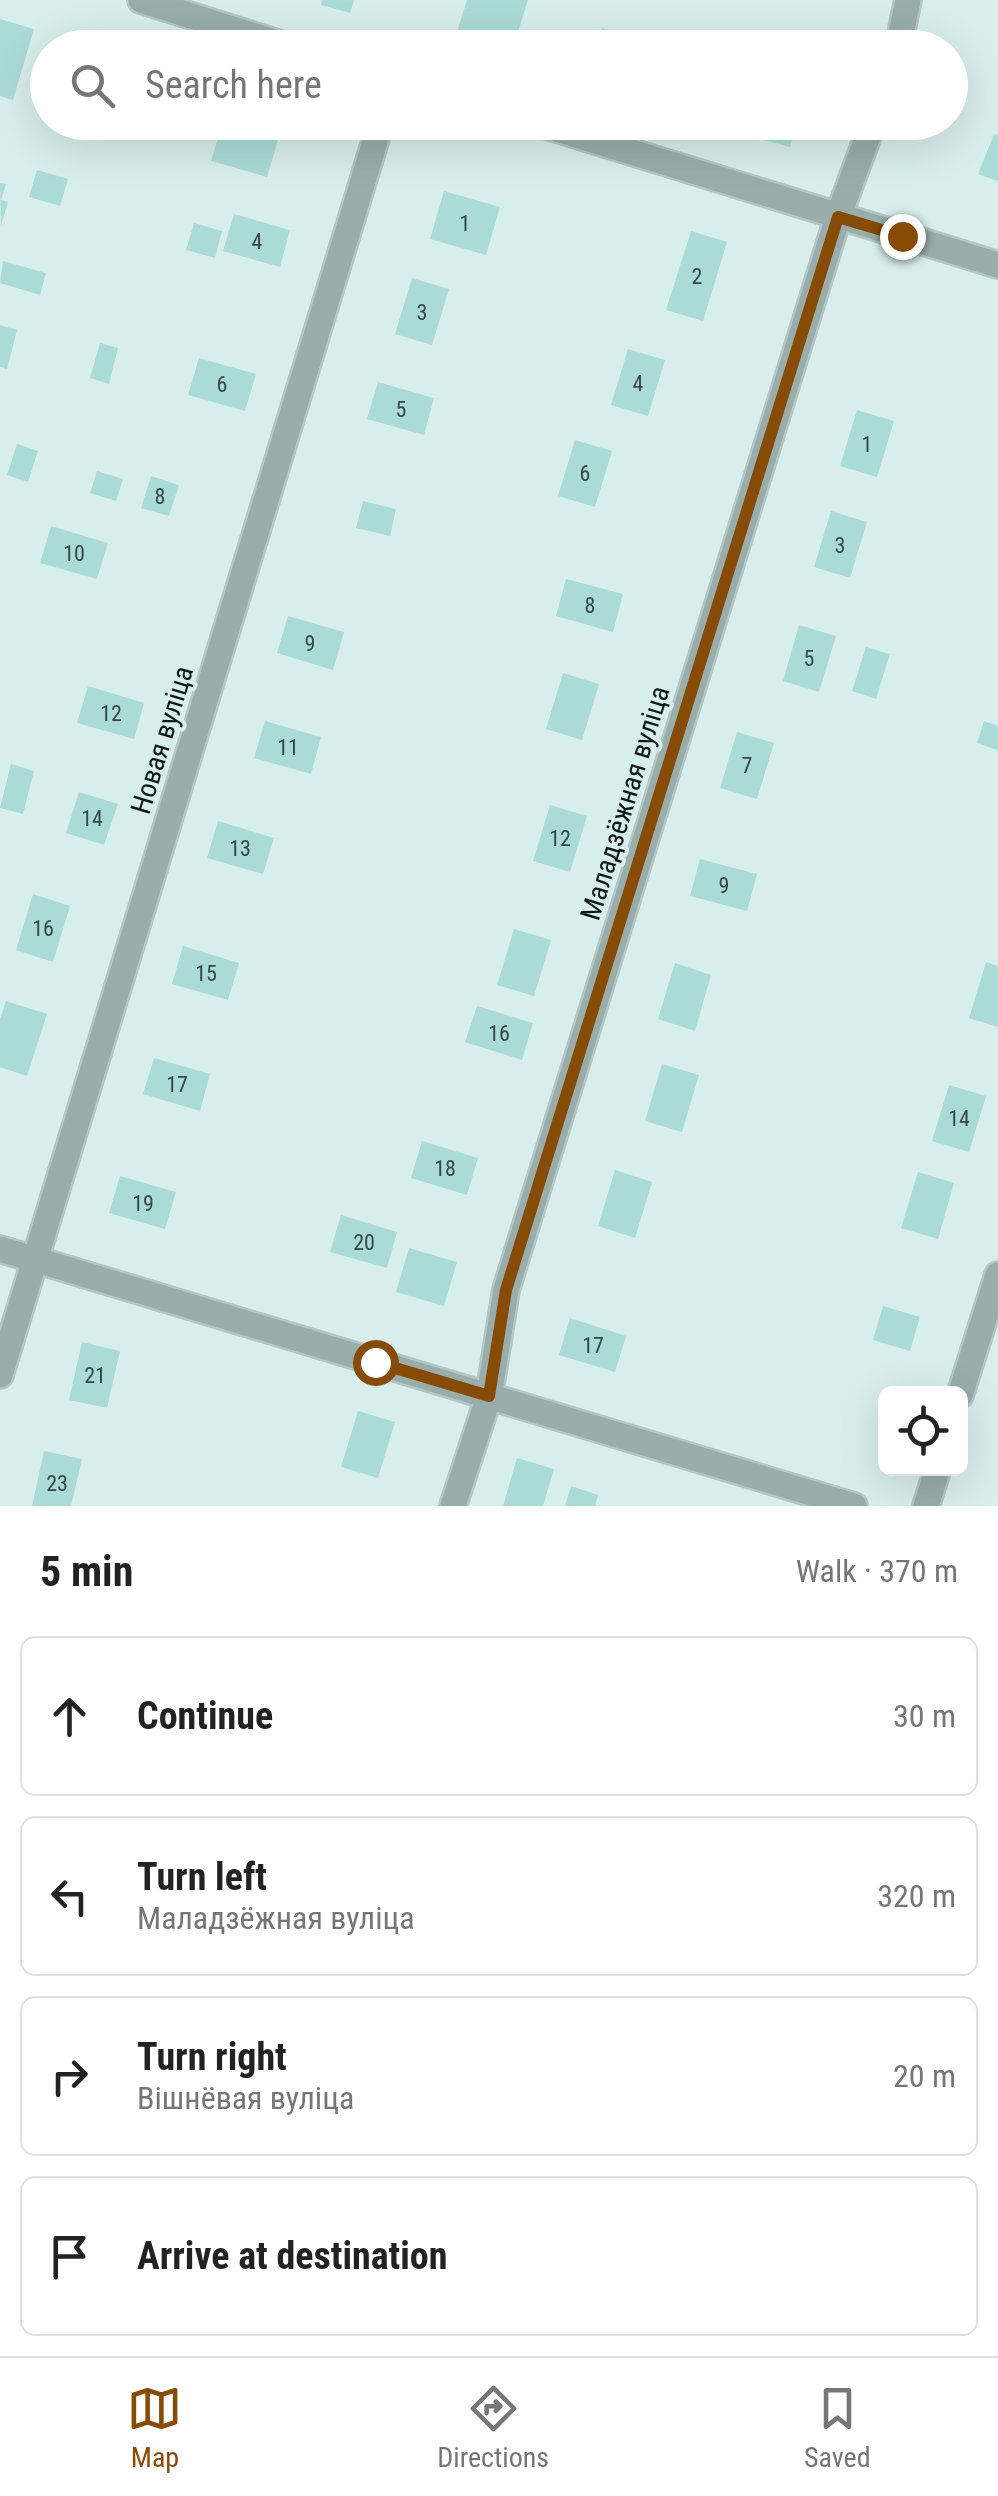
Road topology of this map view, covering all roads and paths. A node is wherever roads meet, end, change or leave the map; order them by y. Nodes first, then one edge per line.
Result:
1 (141, 0) edge
2 (908, 0) edge
3 (235, 30) edge
4 (902, 30) edge
5 (377, 140) edge
6 (592, 140) edge
7 (866, 140) edge
8 (838, 217) junction
9 (998, 266) edge
10 (0, 1249) edge
11 (35, 1258) junction
12 (998, 1275) edge
13 (0, 1375) edge
14 (963, 1386) edge
15 (489, 1396) junction
16 (935, 1476) edge
17 (453, 1506) edge
18 (854, 1506) edge
19 (926, 1506) edge

1 - 3 street
2 - 4 street
5 - 11 street, Новая вуліца
6 - 8 street
7 - 8 street, Маладзёжная вуліца
8 - 9 street
8 - 15 street, Маладзёжная вуліца
10 - 11 street
11 - 13 street, Новая вуліца
11 - 15 street
12 - 14 street
15 - 17 street, Маладзёжная вуліца
15 - 18 street
16 - 19 street

